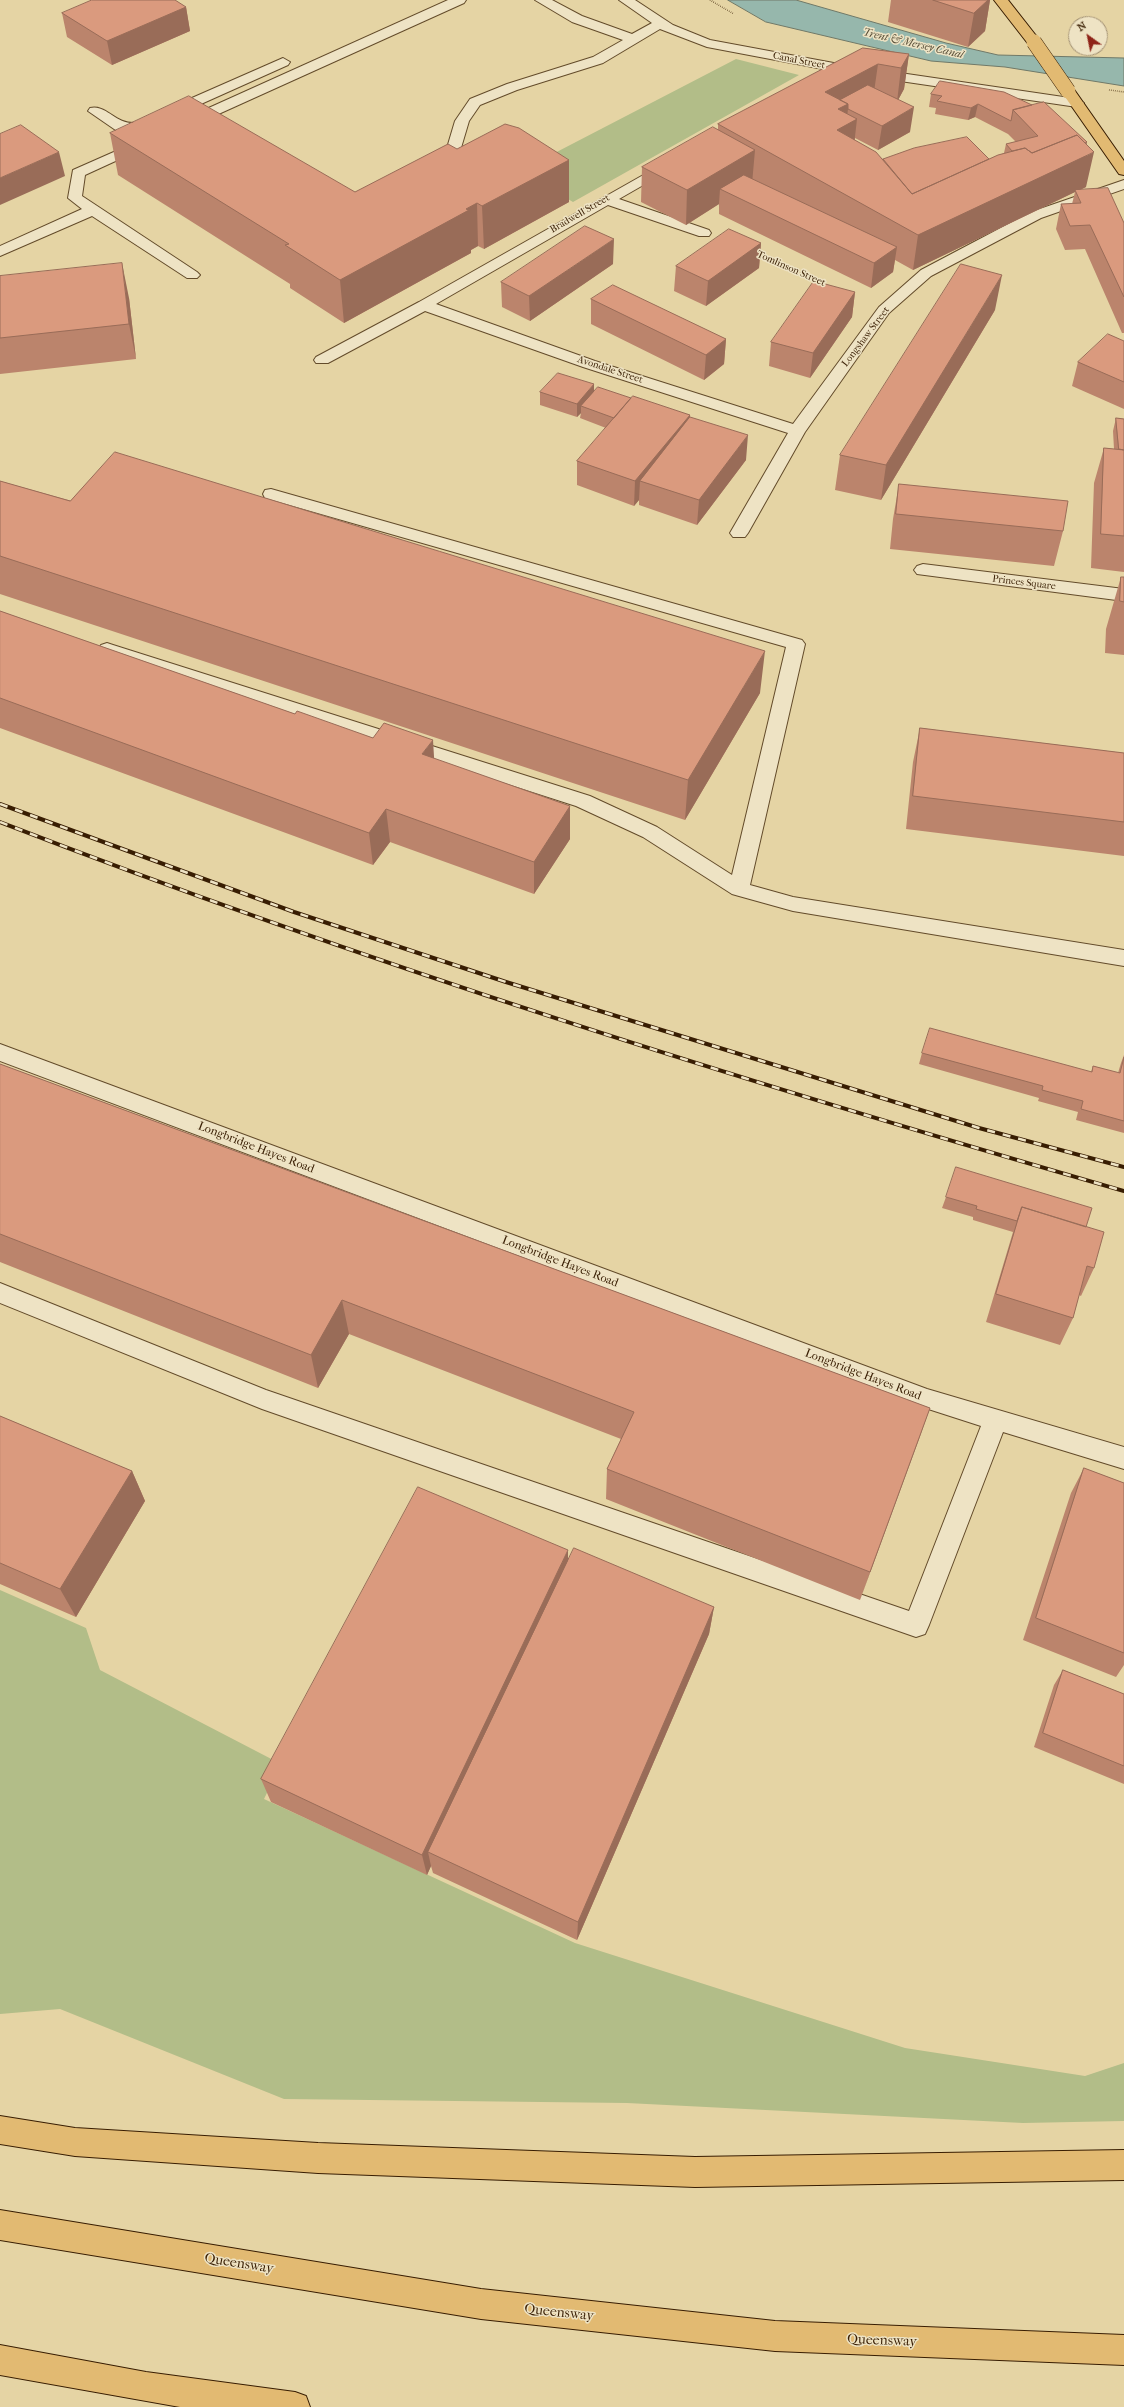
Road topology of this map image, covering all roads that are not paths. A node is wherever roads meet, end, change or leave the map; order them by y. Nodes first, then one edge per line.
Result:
1 (459, 0) edge
2 (542, 0) edge
3 (626, 0) edge
4 (1001, 0) edge
5 (661, 23) junction
6 (633, 39) junction
7 (295, 57) dead end
8 (839, 68) junction
9 (818, 80) edge
10 (1078, 103) junction
11 (95, 111) dead end
12 (178, 127) edge
13 (156, 137) edge
14 (681, 157) edge
15 (450, 158) edge
16 (1124, 171) edge
17 (1124, 184) edge
18 (606, 200) junction
19 (93, 210) junction
20 (704, 233) road end
21 (0, 252) edge
22 (192, 275) dead end
23 (424, 304) junction
24 (322, 360) dead end
25 (797, 431) junction
26 (271, 494) dead end
27 (739, 533) dead end
28 (923, 570) dead end
29 (1124, 595) edge
30 (90, 644) edge
31 (739, 889) junction
32 (1119, 958) edge
33 (0, 1052) edge
34 (0, 1293) edge
35 (996, 1419) junction
36 (1124, 1458) edge
37 (0, 2130) edge
38 (1124, 2165) edge
39 (0, 2226) edge
40 (1124, 2350) edge
41 (0, 2360) edge
42 (295, 2407) edge

1 - 12 street
2 - 6 street
3 - 5 street, Canal Street
4 - 10 main road, bridge
5 - 6 street
5 - 8 street, Canal Street
6 - 15 street
7 - 11 street
8 - 9 street
8 - 10 street, Canal Street
10 - 16 main road
13 - 19 street
14 - 18 street, Bradwell Street
17 - 25 street, Longshaw Street
18 - 20 street
18 - 23 street, Bradwell Street
19 - 21 street
19 - 22 street
23 - 24 street, Bradwell Street
23 - 25 street, Avondale Street
25 - 27 street, Longshaw Street
26 - 31 street
28 - 29 street, Princes Square
30 - 31 street
31 - 32 street
33 - 35 street, Longbridge Hayes Road
34 - 35 street
35 - 36 street, Longbridge Hayes Road
37 - 38 main road
39 - 40 main road, Queensway
41 - 42 main road

